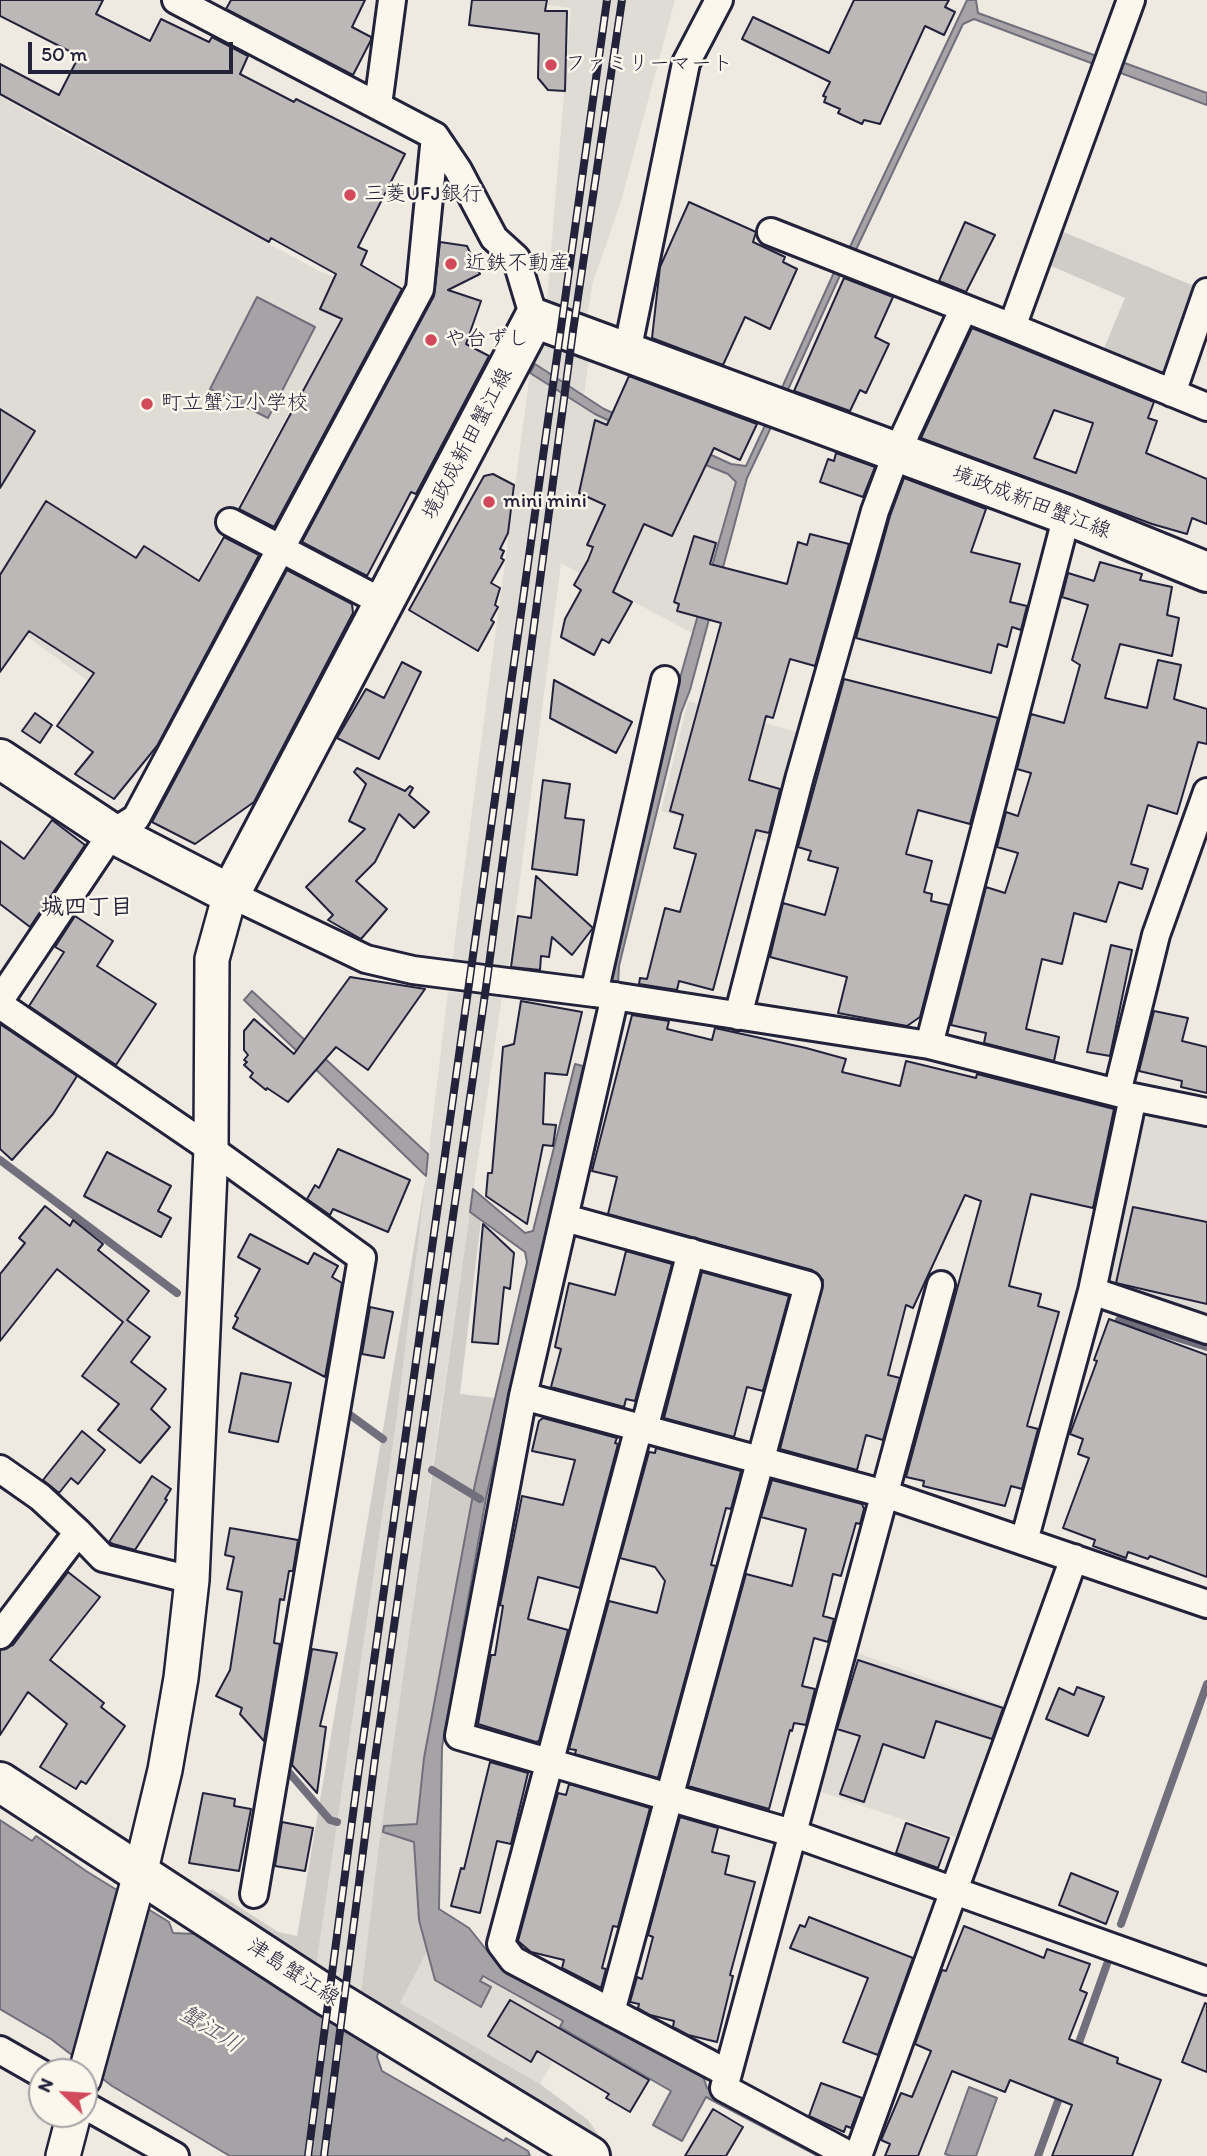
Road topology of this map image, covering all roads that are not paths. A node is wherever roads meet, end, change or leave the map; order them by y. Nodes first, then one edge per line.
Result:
1 (176, 0) edge
2 (392, 0) edge
3 (719, 0) edge
4 (1131, 0) edge
5 (378, 105) junction
6 (435, 136) junction
7 (771, 232) dead end
8 (1207, 292) edge
9 (964, 308) junction
10 (534, 318) junction
11 (1012, 327) junction
12 (627, 352) junction
13 (1172, 393) junction
14 (1207, 407) edge
15 (897, 452) junction
16 (1067, 515) junction
17 (230, 522) dead end
18 (280, 550) junction
19 (1207, 572) edge
20 (384, 603) junction
21 (665, 680) dead end
22 (4, 769) edge
23 (1207, 793) edge
24 (112, 833) junction
25 (230, 894) junction
26 (605, 994) junction
27 (0, 1000) edge
28 (0, 1005) edge
29 (738, 1016) junction
30 (929, 1045) junction
31 (1125, 1095) junction
32 (1207, 1112) edge
33 (211, 1149) junction
34 (565, 1218) junction
35 (691, 1252) junction
36 (941, 1285) dead end
37 (1092, 1291) junction
38 (1207, 1330) edge
39 (523, 1396) junction
40 (641, 1428) junction
41 (762, 1461) junction
42 (0, 1469) edge
43 (885, 1494) junction
44 (78, 1532) junction
45 (1024, 1541) junction
46 (1074, 1558) junction
47 (192, 1580) junction
48 (1207, 1604) edge
49 (0, 1635) edge
50 (550, 1762) junction
51 (0, 1782) edge
52 (670, 1796) junction
53 (792, 1833) junction
54 (138, 1884) junction
55 (954, 1891) junction
56 (254, 1894) dead end
57 (1207, 1981) edge
58 (611, 2012) junction
59 (0, 2050) edge
60 (90, 2058) edge
61 (28, 2066) edge
62 (727, 2073) junction
63 (98, 2113) edge
64 (70, 2128) edge
65 (63, 2156) edge
66 (174, 2156) edge
67 (590, 2156) edge
68 (851, 2156) edge
69 (858, 2156) edge

1 - 5 street
2 - 5 street
3 - 12 street
4 - 11 street
5 - 6 street
6 - 10 street
6 - 18 street
7 - 9 street
8 - 13 street
9 - 11 street
9 - 15 street
10 - 12 main road, 境政成新田蟹江線
10 - 20 main road, 境政成新田蟹江線
11 - 13 street
12 - 15 main road, 境政成新田蟹江線
13 - 14 street
15 - 16 main road, 境政成新田蟹江線
15 - 29 street
16 - 19 main road, 境政成新田蟹江線
16 - 30 street
17 - 18 street
18 - 20 street
18 - 24 street
20 - 25 main road, 境政成新田蟹江線
21 - 26 street
22 - 24 main road
23 - 31 street
24 - 25 main road
24 - 27 street
25 - 26 street
25 - 33 street
26 - 29 street
26 - 34 street
28 - 33 street
29 - 30 street
30 - 31 street
31 - 32 street
31 - 37 street
33 - 47 street
33 - 56 street
34 - 35 street
34 - 39 street
35 - 40 street
35 - 41 street
36 - 43 street
37 - 38 street
37 - 45 street
39 - 40 street
39 - 50 street
40 - 41 street
40 - 50 street
41 - 43 street
41 - 52 street
42 - 44 street
43 - 45 street
43 - 53 street
44 - 47 street
44 - 49 street
45 - 46 street
46 - 48 street
46 - 55 street
47 - 54 street
50 - 52 street
50 - 58 street
51 - 54 main road, 津島蟹江線
52 - 53 street
52 - 58 street
53 - 55 street
53 - 62 street
54 - 60 street
54 - 67 main road, 津島蟹江線
55 - 57 street
55 - 69 street
58 - 62 street
59 - 61 street
62 - 68 street
63 - 66 street
64 - 65 street

